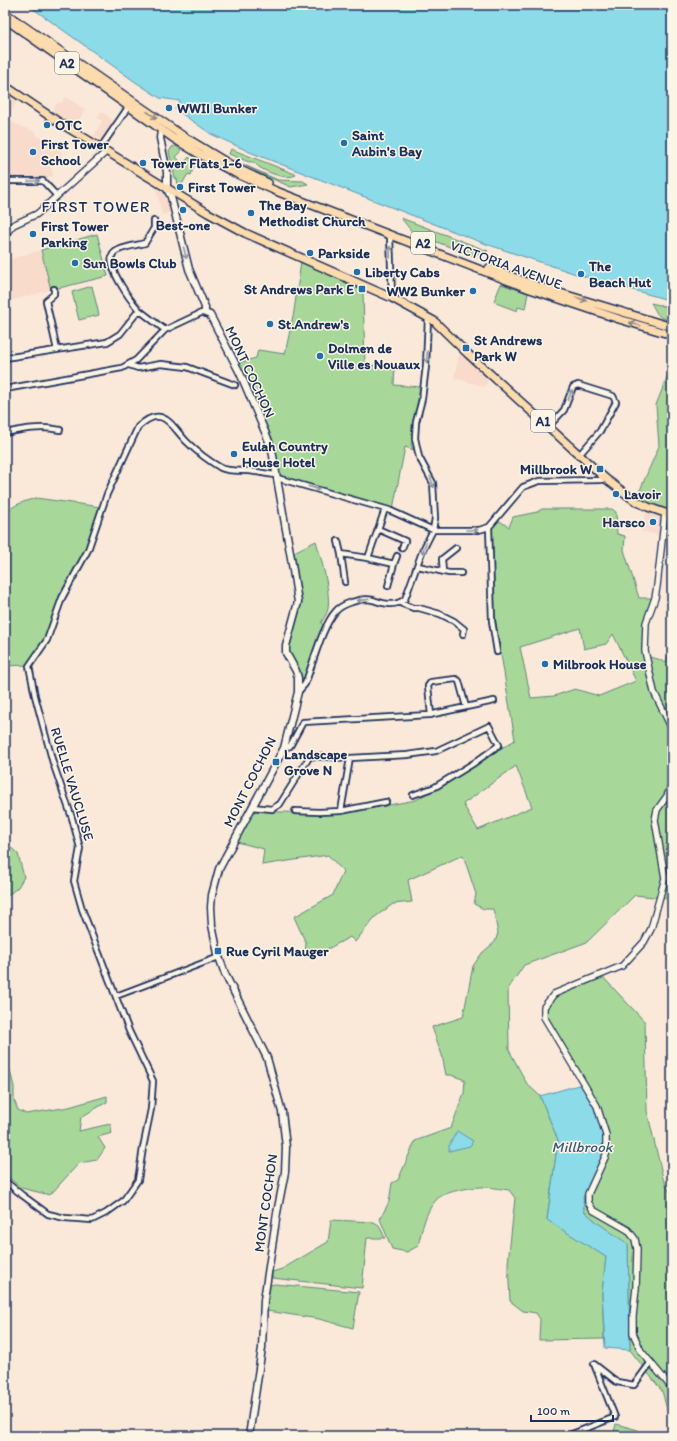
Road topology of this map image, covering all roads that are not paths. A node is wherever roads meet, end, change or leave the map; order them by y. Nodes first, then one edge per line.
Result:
1 (5, 13) edge
2 (5, 19) edge
3 (5, 86) edge
4 (129, 106) junction
5 (163, 126) junction
6 (104, 149) junction
7 (5, 181) edge
8 (167, 189) junction
9 (57, 196) junction
10 (154, 222) dead end
11 (5, 235) edge
12 (390, 235) junction
13 (54, 290) dead end
14 (392, 298) junction
15 (139, 310) junction
16 (205, 313) junction
17 (428, 318) junction
18 (672, 327) edge
19 (165, 330) junction
20 (672, 334) edge
21 (57, 350) junction
22 (5, 358) edge
23 (129, 365) junction
24 (235, 385) dead end
25 (5, 389) edge
26 (549, 426) junction
27 (60, 430) dead end
28 (5, 433) edge
29 (580, 454) junction
30 (277, 476) junction
31 (606, 479) junction
32 (385, 509) junction
33 (669, 514) edge
34 (489, 527) junction
35 (378, 529) junction
36 (433, 530) junction
37 (338, 541) dead end
38 (402, 548) dead end
39 (456, 548) dead end
40 (341, 554) junction
41 (397, 556) dead end
42 (368, 558) junction
43 (394, 564) junction
44 (418, 566) junction
45 (443, 572) junction
46 (461, 573) dead end
47 (345, 582) dead end
48 (388, 586) dead end
49 (400, 603) junction
50 (463, 634) dead end
51 (497, 652) dead end
52 (298, 692) junction
53 (494, 701) dead end
54 (466, 707) junction
55 (431, 715) junction
56 (672, 729) edge
57 (284, 748) junction
58 (350, 758) junction
59 (672, 784) edge
60 (413, 795) dead end
61 (386, 802) dead end
62 (252, 807) junction
63 (295, 811) dead end
64 (341, 811) junction
65 (219, 957) junction
66 (116, 996) junction
67 (5, 1181) edge
68 (650, 1362) junction
69 (672, 1394) edge
70 (249, 1436) edge
71 (568, 1436) edge

1 -> 5 main road, VICTORIA AVENUE / A2
2 - 4 main road, VICTORIA AVENUE / A2
3 - 6 main road, A1
4 - 5 main road, VICTORIA AVENUE / A2
4 - 6 street
5 - 8 main road, MONT COCHON
5 - 12 main road, VICTORIA AVENUE / A2
5 -> 18 main road, VICTORIA AVENUE / A2
6 - 8 main road, A1
6 - 9 street
7 -> 9 street
8 - 14 main road, A1
8 -> 16 main road, MONT COCHON
9 - 11 street
10 - 15 street
14 -> 12 street
20 -> 12 main road, VICTORIA AVENUE / A2
13 - 21 street
14 - 17 main road, A1
15 - 19 street
15 - 21 street
16 - 19 street
16 - 30 main road, MONT COCHON
17 - 26 main road, A1
17 -> 36 street
19 - 23 street
21 - 22 street
23 - 24 street
23 - 25 street
26 - 29 main road, A1
26 -> 29 street
27 - 28 street
29 - 31 main road, A1
30 -> 32 street, RUELLE VAUCLUSE
30 - 52 main road, MONT COCHON
30 - 66 street, RUELLE VAUCLUSE
31 - 33 main road, A1
31 - 34 street
32 - 35 street
32 - 36 street, RUELLE VAUCLUSE
33 - 56 street
36 -> 34 street
34 - 51 street
35 - 38 street
35 - 42 street
36 -> 44 street
37 - 40 street
39 - 45 street
40 - 42 street
40 - 47 street
41 - 43 street
42 - 43 street
43 - 48 street
44 - 45 street
44 - 49 street
45 - 46 street
49 - 50 street
49 -> 52 street
52 - 57 main road, MONT COCHON
53 - 54 street
54 - 55 street
54 - 55 street
55 - 57 street
57 - 62 main road, MONT COCHON
58 - 60 street
58 - 62 street
58 - 64 street
59 - 68 street
61 - 64 street
62 - 65 main road, MONT COCHON
63 - 64 street
65 - 66 street
65 - 70 main road, MONT COCHON
66 - 67 street, RUELLE VAUCLUSE
68 - 69 street
68 - 71 street

